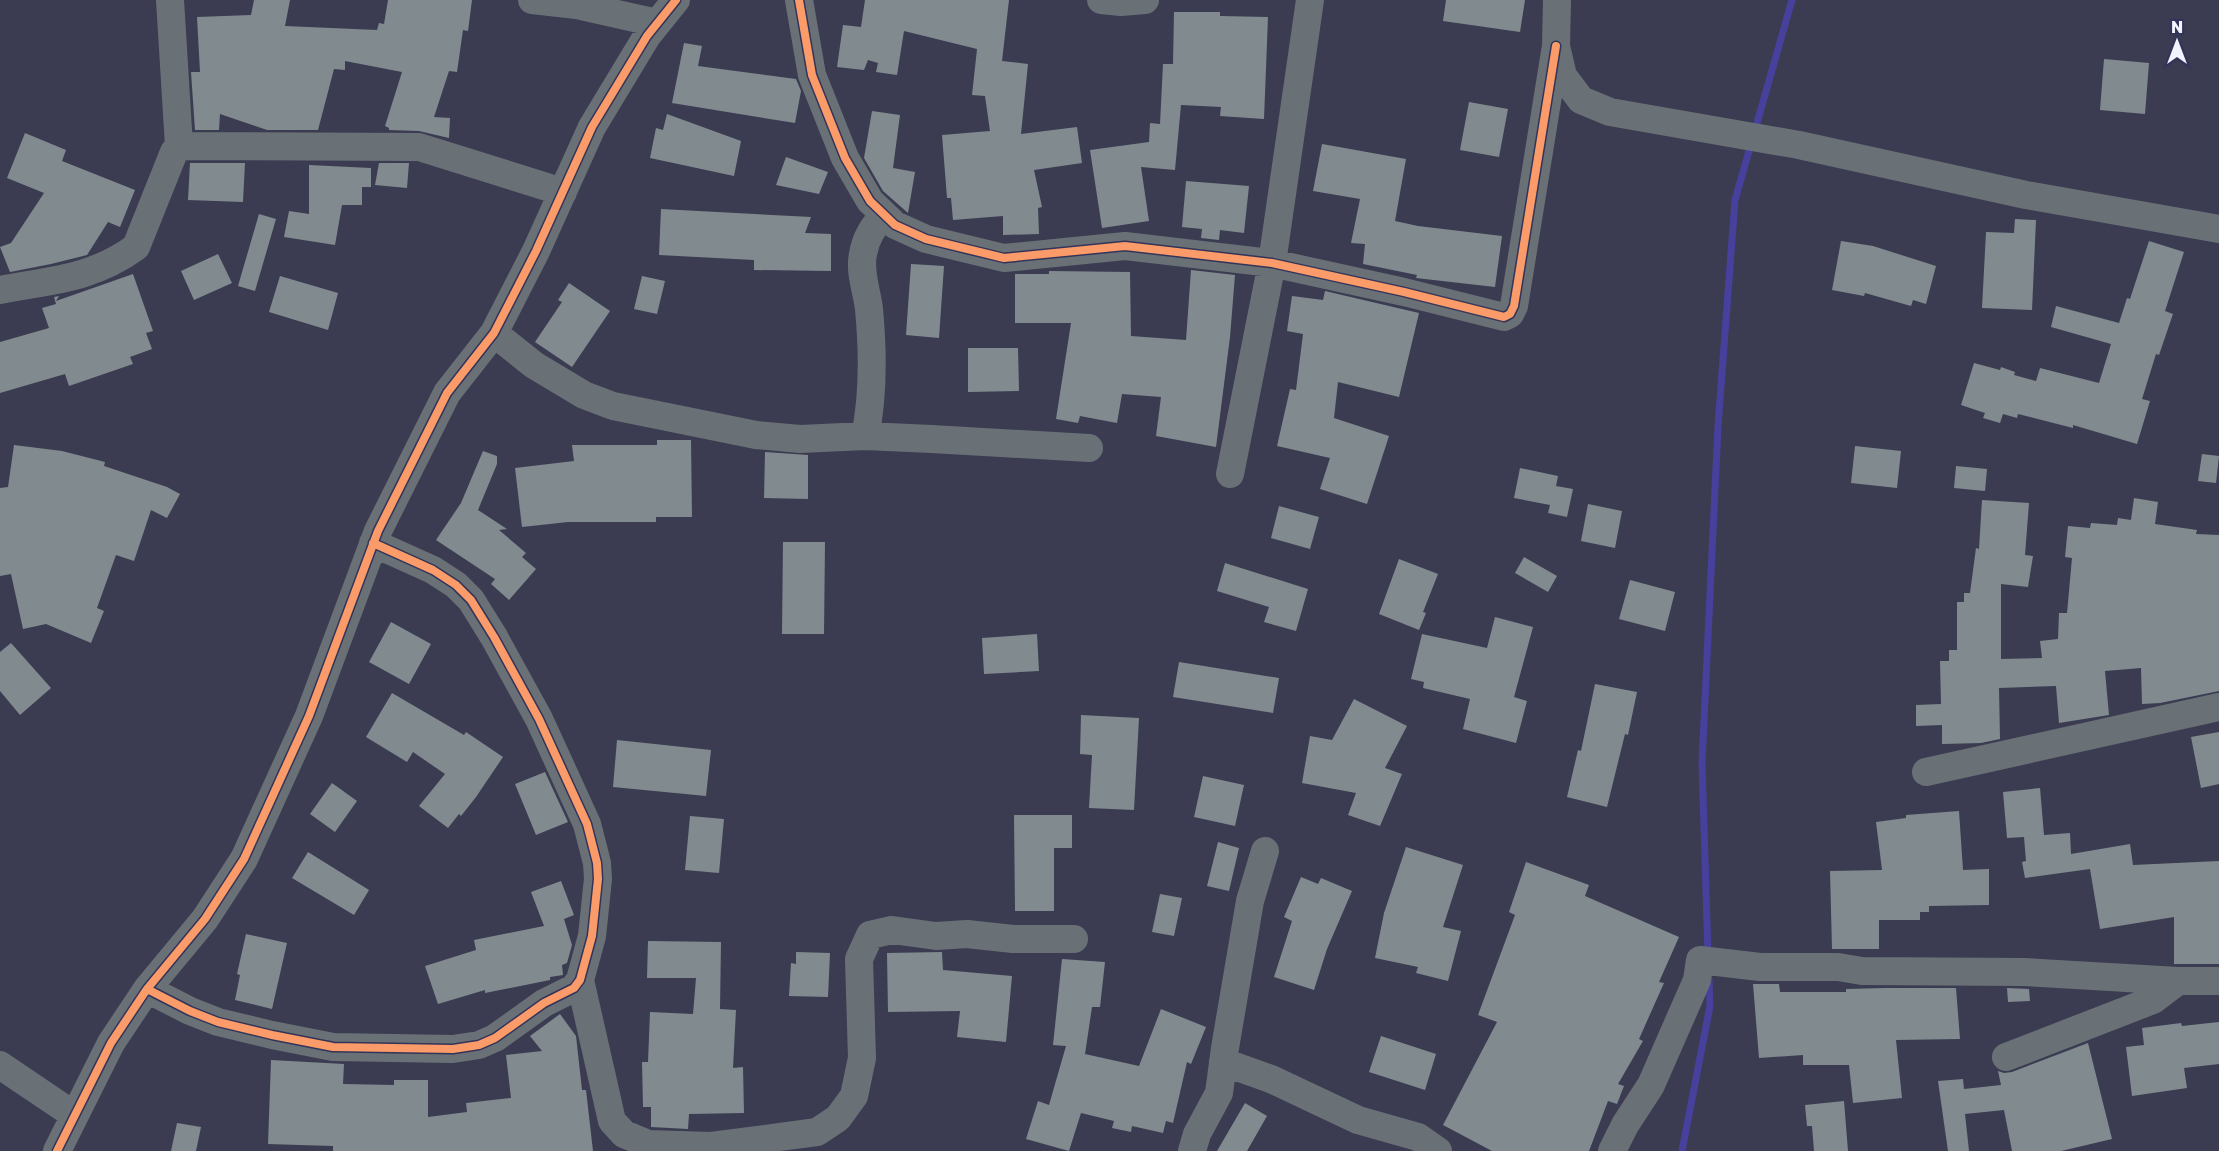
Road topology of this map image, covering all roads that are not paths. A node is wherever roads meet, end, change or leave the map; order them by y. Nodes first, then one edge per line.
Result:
1 (170, 0) edge
2 (532, 0) edge
3 (676, 0) edge
4 (799, 0) edge
5 (1101, 0) edge
6 (1145, 0) edge
7 (1310, 0) edge
8 (1557, 0) edge
9 (657, 23) junction
10 (1556, 46) junction
11 (179, 146) junction
12 (563, 192) junction
13 (884, 215) junction
14 (2219, 229) edge
15 (1272, 263) junction
16 (0, 290) edge
17 (494, 333) junction
18 (865, 436) junction
19 (1089, 448) dead end
20 (1230, 474) dead end
21 (373, 543) junction
22 (2219, 707) edge
23 (1926, 772) dead end
24 (1265, 851) dead end
25 (1074, 939) dead end
26 (580, 980) junction
27 (2178, 981) junction
28 (2219, 981) edge
29 (147, 989) junction
30 (2006, 1057) dead end
31 (1223, 1062) junction
32 (0, 1065) edge
33 (74, 1115) junction
34 (821, 1141) edge
35 (625, 1143) edge
36 (57, 1151) edge
37 (1192, 1151) edge
38 (1438, 1151) edge
39 (1612, 1151) edge

1 - 11 street
2 - 9 street
3 - 9 street
4 - 13 street
5 - 6 street
7 - 15 street
8 - 10 street
9 - 12 street
10 - 14 street
10 - 15 street
11 - 12 street
11 - 16 street
12 - 17 street
13 - 15 street
13 - 18 street
15 - 20 street
17 - 18 street
17 - 21 street
18 - 19 street
21 - 26 street
21 - 29 street
22 - 23 street
24 - 31 street
25 - 34 street
26 - 29 street
26 - 35 street
27 - 28 street
27 - 30 street
27 - 39 street
29 - 33 street
31 - 37 street
31 - 38 street
32 - 33 street
33 - 36 street
34 - 35 street

